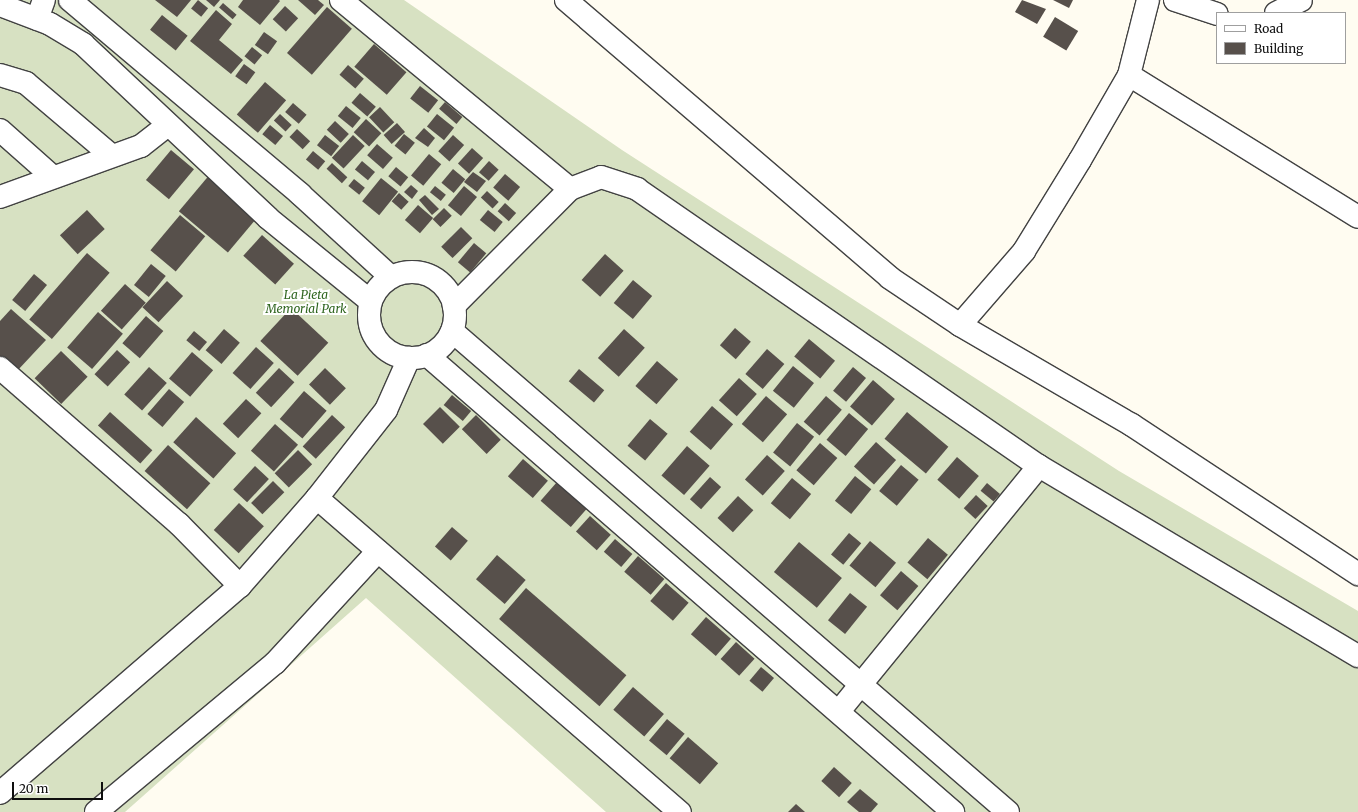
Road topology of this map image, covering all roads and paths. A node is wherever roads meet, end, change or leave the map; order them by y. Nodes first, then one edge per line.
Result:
1 (70, 0) edge
2 (340, 0) edge
3 (566, 0) edge
4 (1148, 0) edge
5 (1175, 0) edge
6 (1301, 0) edge
7 (0, 5) edge
8 (40, 9) edge
9 (1278, 12) edge
10 (1216, 14) edge
11 (0, 75) edge
12 (1129, 75) junction
13 (167, 126) junction
14 (0, 130) edge
15 (111, 155) junction
16 (53, 177) junction
17 (570, 189) junction
18 (0, 197) edge
19 (1358, 217) edge
20 (391, 277) junction
21 (370, 301) junction
22 (454, 306) junction
23 (960, 325) junction
24 (452, 331) junction
25 (418, 357) junction
26 (0, 368) edge
27 (1039, 466) junction
28 (317, 498) junction
29 (378, 551) junction
30 (1358, 574) edge
31 (240, 586) junction
32 (792, 623) junction
33 (769, 650) junction
34 (1358, 656) edge
35 (861, 683) junction
36 (839, 711) junction
37 (0, 793) edge
38 (96, 812) edge
39 (680, 812) edge
40 (953, 812) edge
41 (1008, 812) edge

1 - 20 street
2 - 17 street
3 - 23 street
4 - 12 street
5 - 10 street
6 - 9 street
7 - 8 street
8 - 13 street
11 - 15 street
12 - 19 street
12 - 23 street
13 - 15 street
13 - 21 street
14 - 16 street
15 - 16 street
16 - 18 street
17 - 22 street
17 - 27 street
20 - 21 street
20 - 22 street
21 - 25 street
22 - 24 street
23 - 30 street
24 - 25 street
24 - 32 street
25 - 28 street
25 - 33 street
26 - 31 street
27 - 34 street
27 - 35 street
28 - 29 street
28 - 31 street
29 - 38 street
29 - 39 street
31 - 37 street
32 - 33 street
32 - 35 street
33 - 36 street
35 - 36 street
35 - 41 street
36 - 40 street

